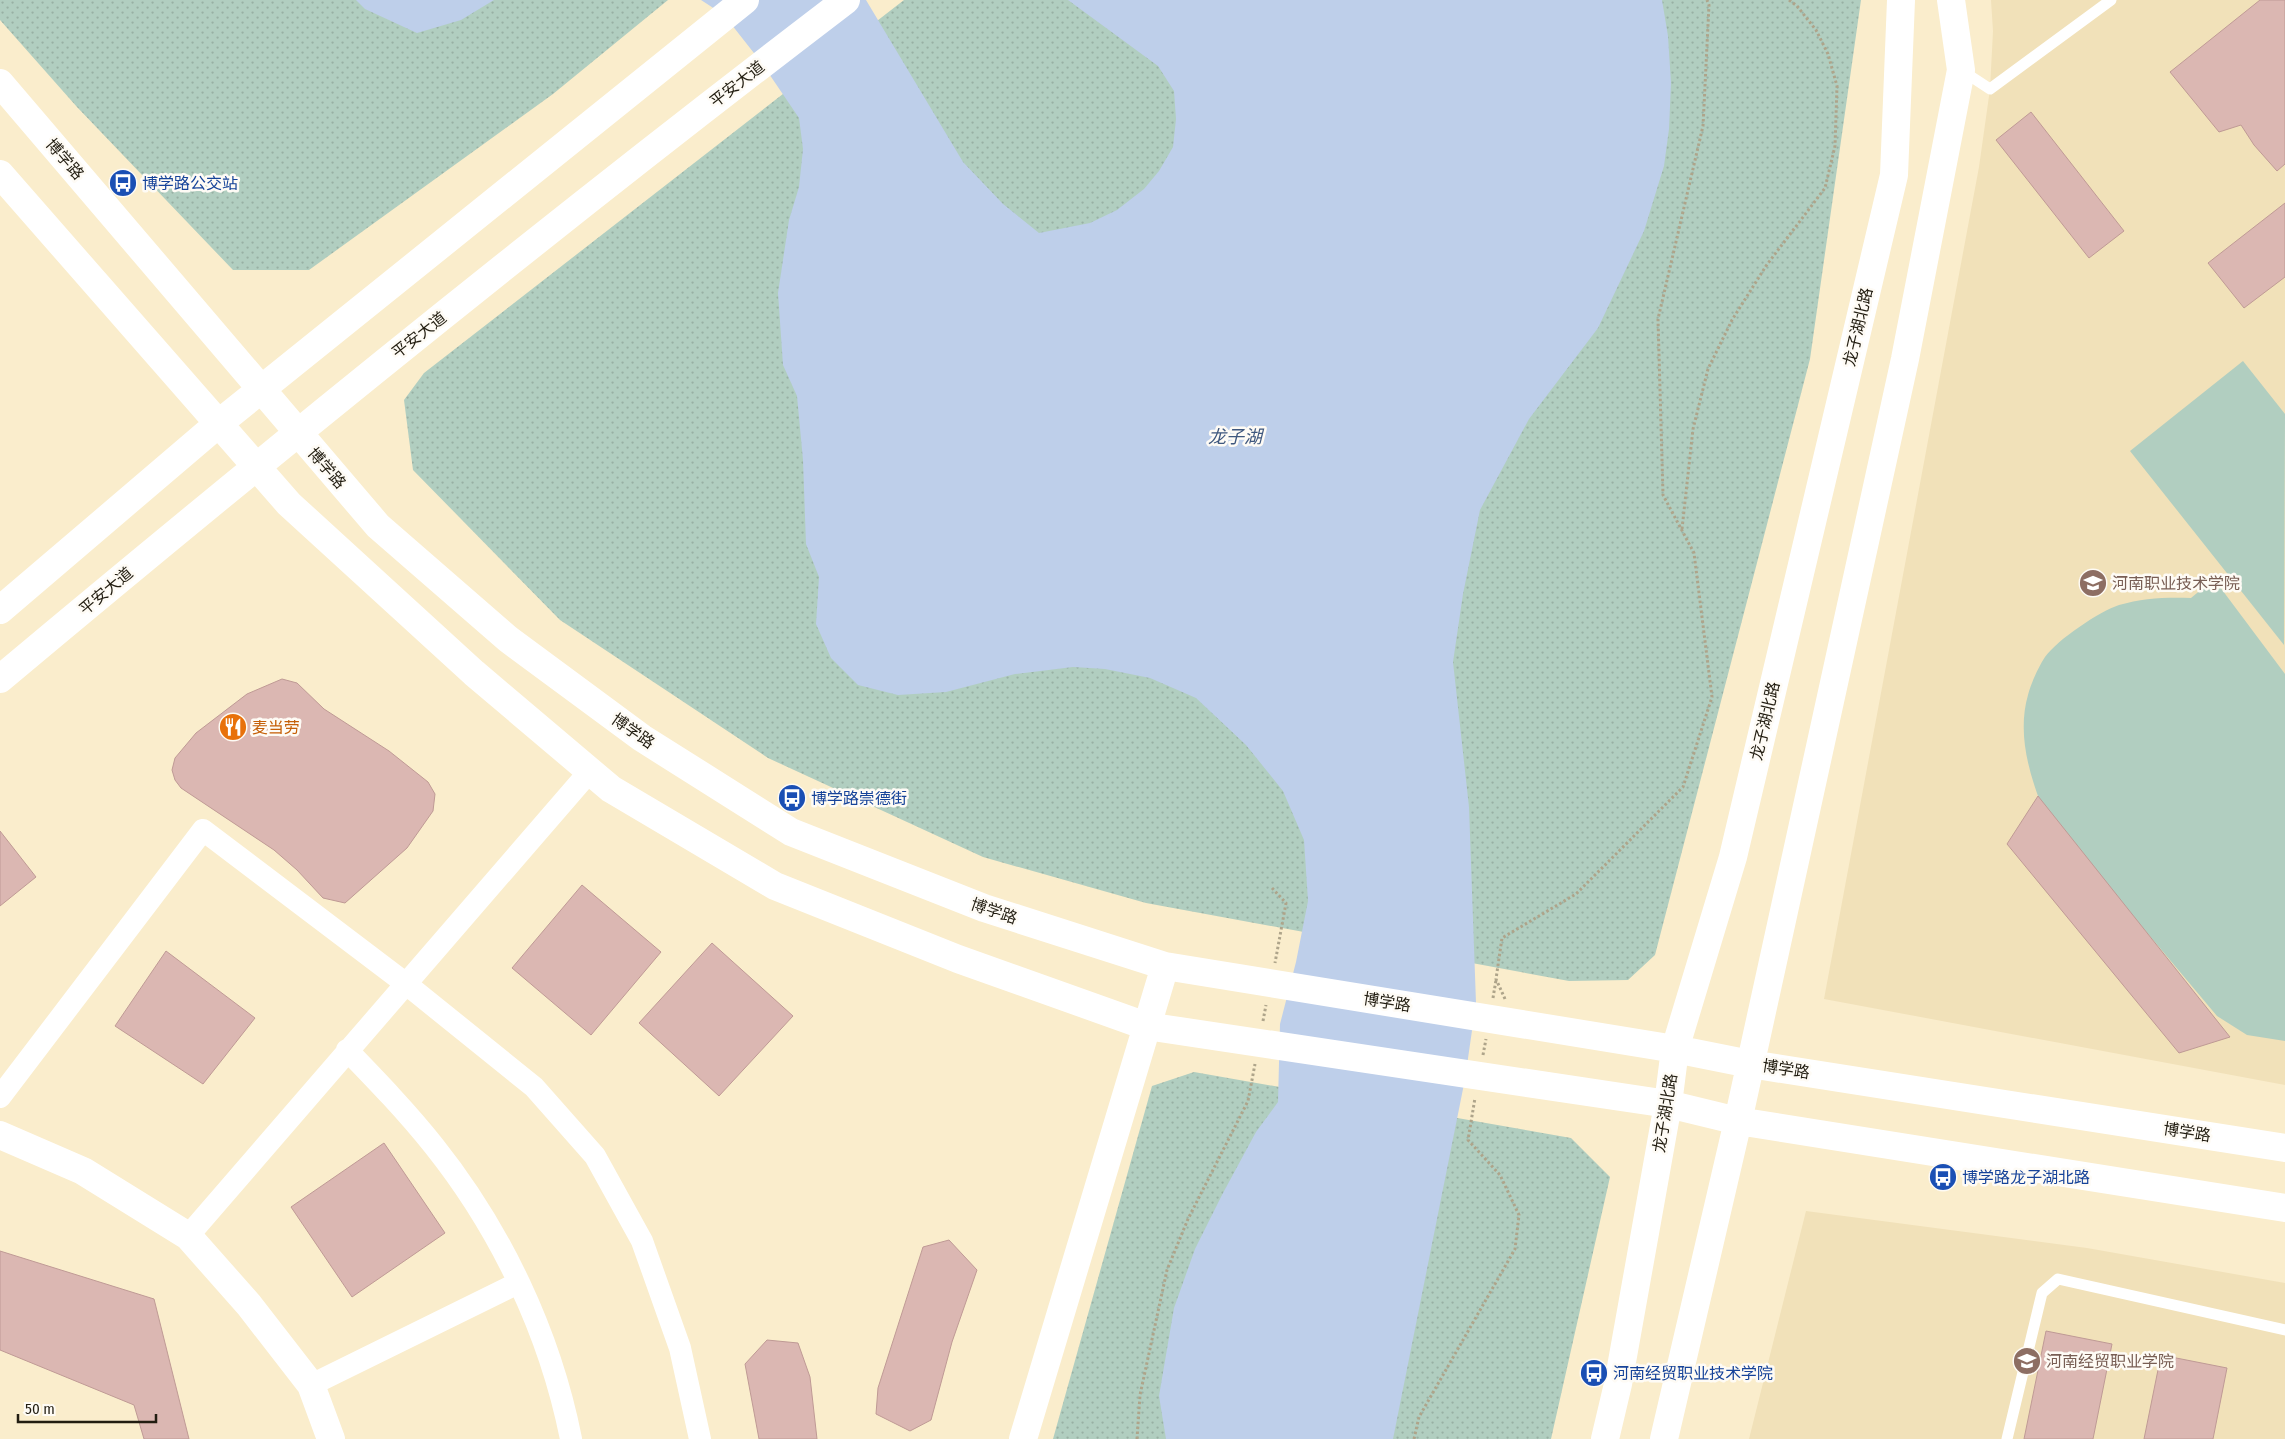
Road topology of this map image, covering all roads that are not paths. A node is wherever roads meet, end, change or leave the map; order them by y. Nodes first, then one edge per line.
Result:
1 (746, 0) edge
2 (846, 0) edge
3 (1901, 0) edge
4 (1951, 0) edge
5 (2111, 0) edge
6 (1961, 70) junction
7 (0, 83) edge
8 (0, 174) edge
9 (262, 389) junction
10 (218, 424) junction
11 (296, 433) junction
12 (254, 466) junction
13 (0, 610) edge
14 (0, 679) edge
15 (590, 770) junction
16 (1165, 966) junction
17 (405, 983) junction
18 (1146, 1026) junction
19 (1675, 1049) junction
20 (347, 1050) junction
21 (1750, 1064) junction
22 (0, 1097) edge
23 (1668, 1104) junction
24 (1738, 1121) junction
25 (0, 1135) edge
26 (2285, 1148) edge
27 (2285, 1208) edge
28 (188, 1236) junction
29 (518, 1283) junction
30 (2285, 1330) edge
31 (311, 1385) junction
32 (331, 1439) edge
33 (570, 1439) edge
34 (700, 1439) edge
35 (1023, 1439) edge
36 (1605, 1439) edge
37 (1664, 1439) edge
38 (2007, 1439) edge

1 - 9 main road
2 - 11 main road, 平安大道
3 - 19 main road, 龙子湖北路
4 - 6 main road
5 - 6 lane
6 - 21 main road
7 - 9 main road, 博学路
8 - 10 main road
9 - 10 main road
9 - 11 main road, 博学路
10 - 12 main road
10 - 13 main road
11 - 12 main road, 平安大道
11 - 16 main road, 博学路
12 - 14 main road, 平安大道
12 - 15 main road
15 - 17 street
15 - 18 main road
16 - 18 main road
16 - 19 main road, 博学路
17 - 20 street
17 - 22 street
17 - 34 street
18 - 23 main road
18 - 35 main road
19 - 21 main road, 博学路
19 - 23 main road, 龙子湖北路
20 - 28 street
20 - 29 street
21 - 24 main road
21 - 26 main road, 博学路
23 - 24 main road
23 - 36 main road, 龙子湖北路
24 - 27 main road
24 - 37 main road
25 - 28 main road
28 - 31 main road
29 - 31 street
29 - 33 street
30 - 38 lane
31 - 32 main road

